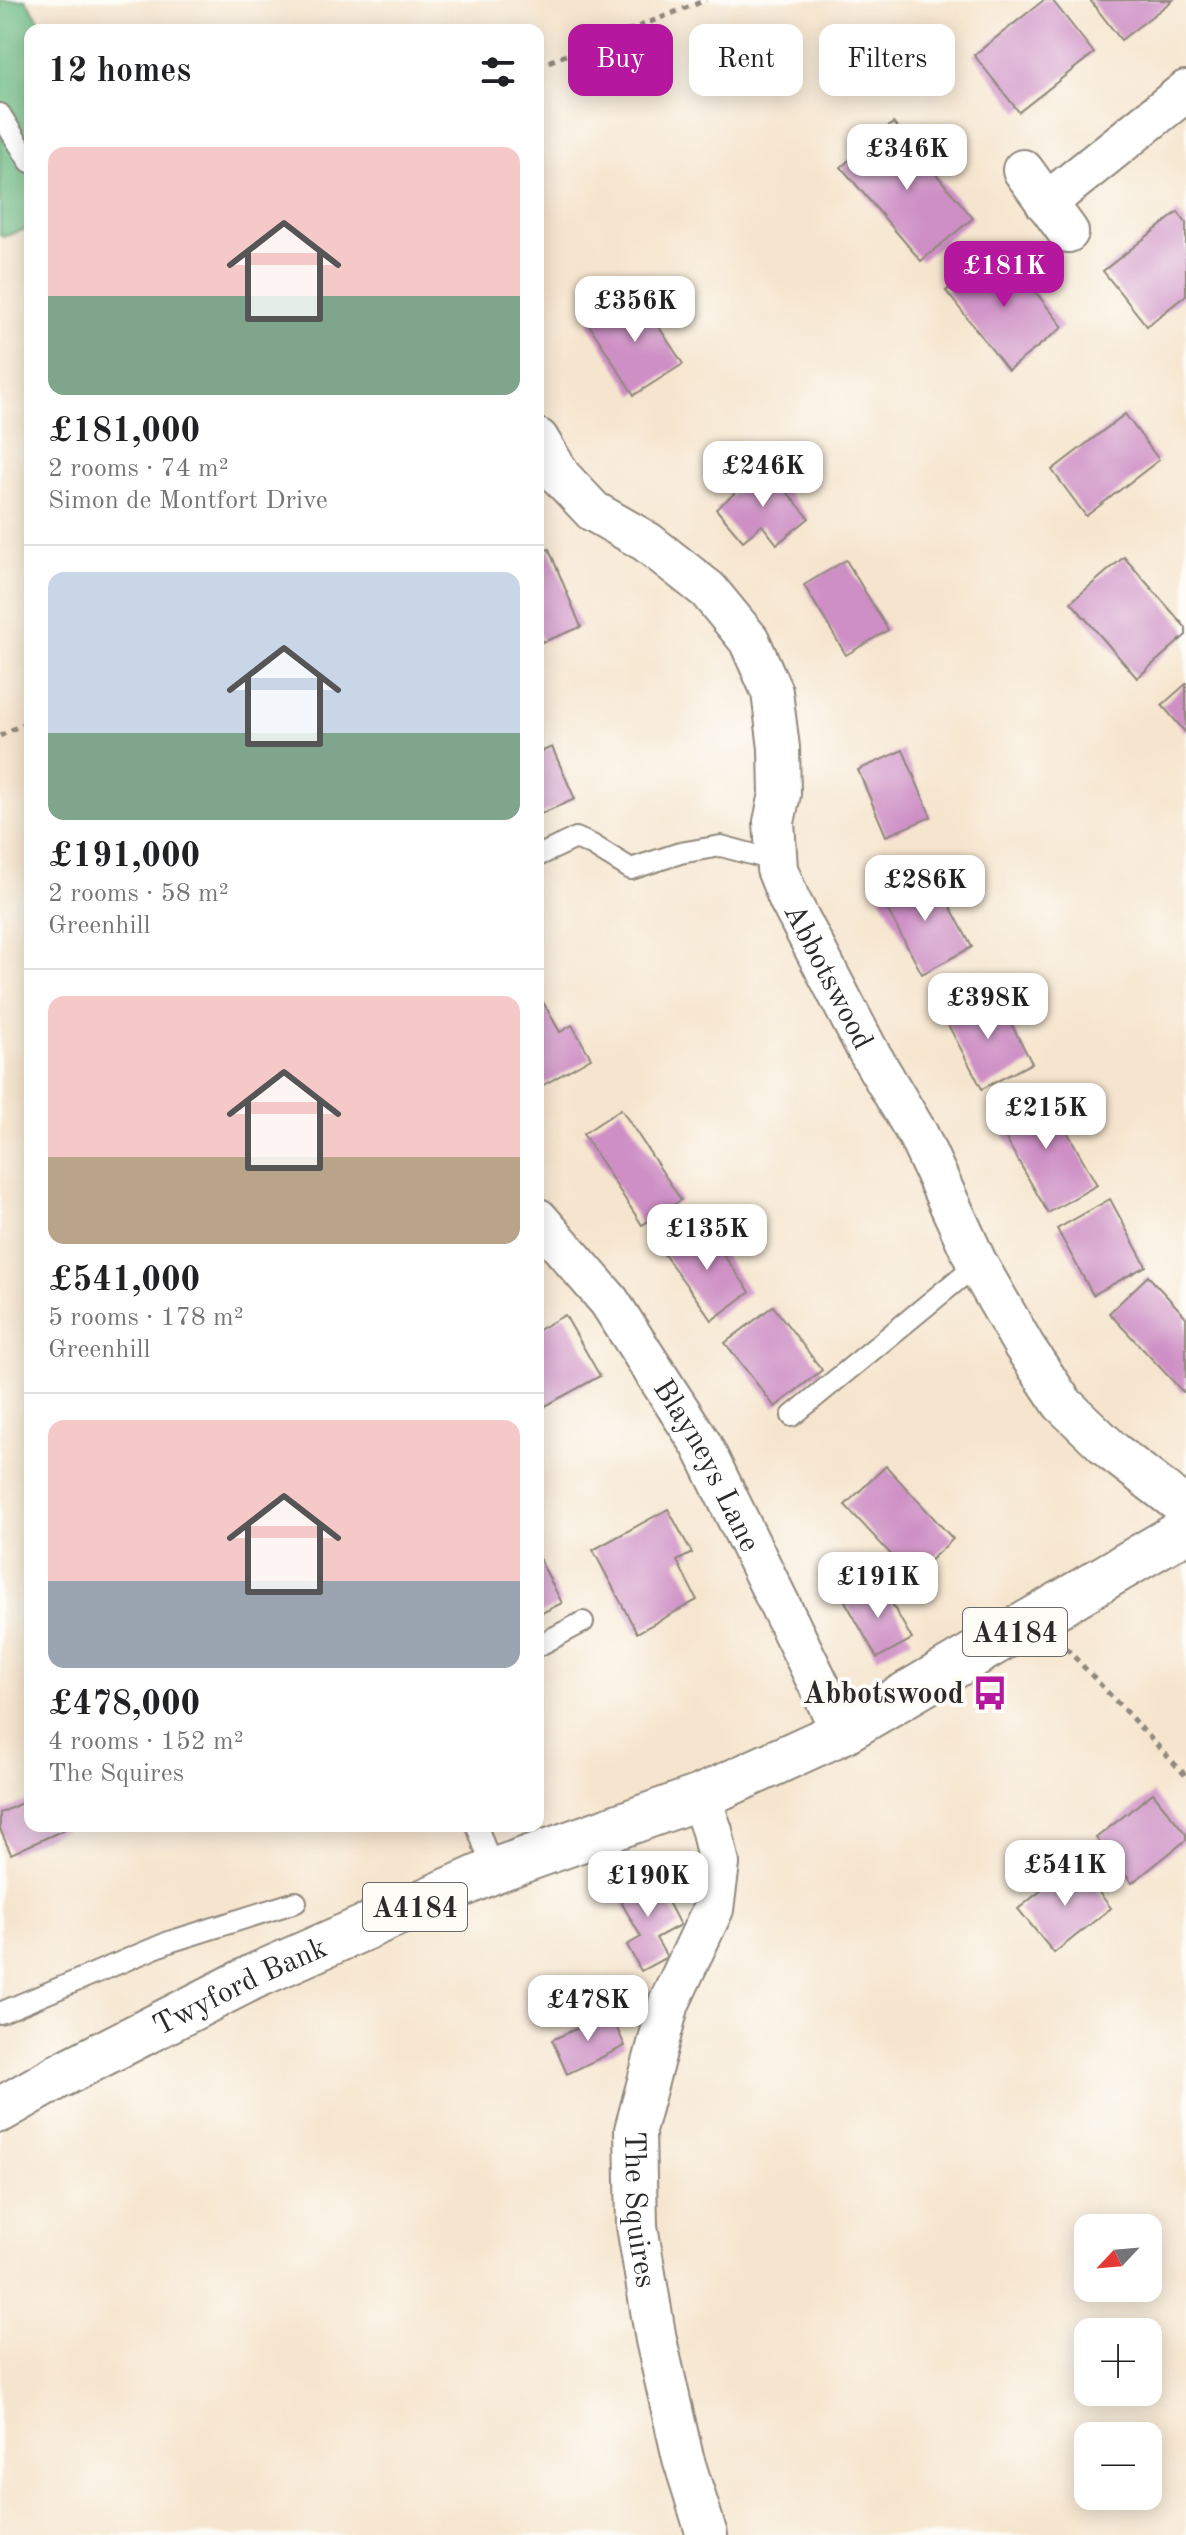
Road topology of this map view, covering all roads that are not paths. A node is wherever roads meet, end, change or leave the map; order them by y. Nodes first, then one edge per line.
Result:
1 (1186, 91) edge
2 (0, 114) edge
3 (24, 152) edge
4 (1023, 170) dead end
5 (544, 449) edge
6 (544, 853) edge
7 (777, 861) junction
8 (544, 1226) edge
9 (977, 1264) junction
10 (792, 1416) dead end
11 (1186, 1508) edge
12 (1186, 1530) edge
13 (583, 1622) dead end
14 (544, 1643) edge
15 (842, 1732) junction
16 (700, 1797) junction
17 (479, 1832) edge
18 (493, 1871) junction
19 (296, 1902) dead end
20 (0, 2013) edge
21 (0, 2110) edge
22 (707, 2535) edge

1 - 4 street
2 - 3 lane
5 - 7 street, Abbotswood
6 - 7 lane
7 - 9 street, Abbotswood
8 - 15 street, Blayneys Lane
9 - 10 lane
9 - 11 street, Abbotswood
12 - 15 main road, A4184
13 - 14 lane
15 - 16 main road, Twyford Bank / A4184
16 - 18 main road, Twyford Bank / A4184
16 - 22 street, The Squires
17 - 18 lane
18 - 21 main road, Twyford Bank / A4184
19 - 20 lane

